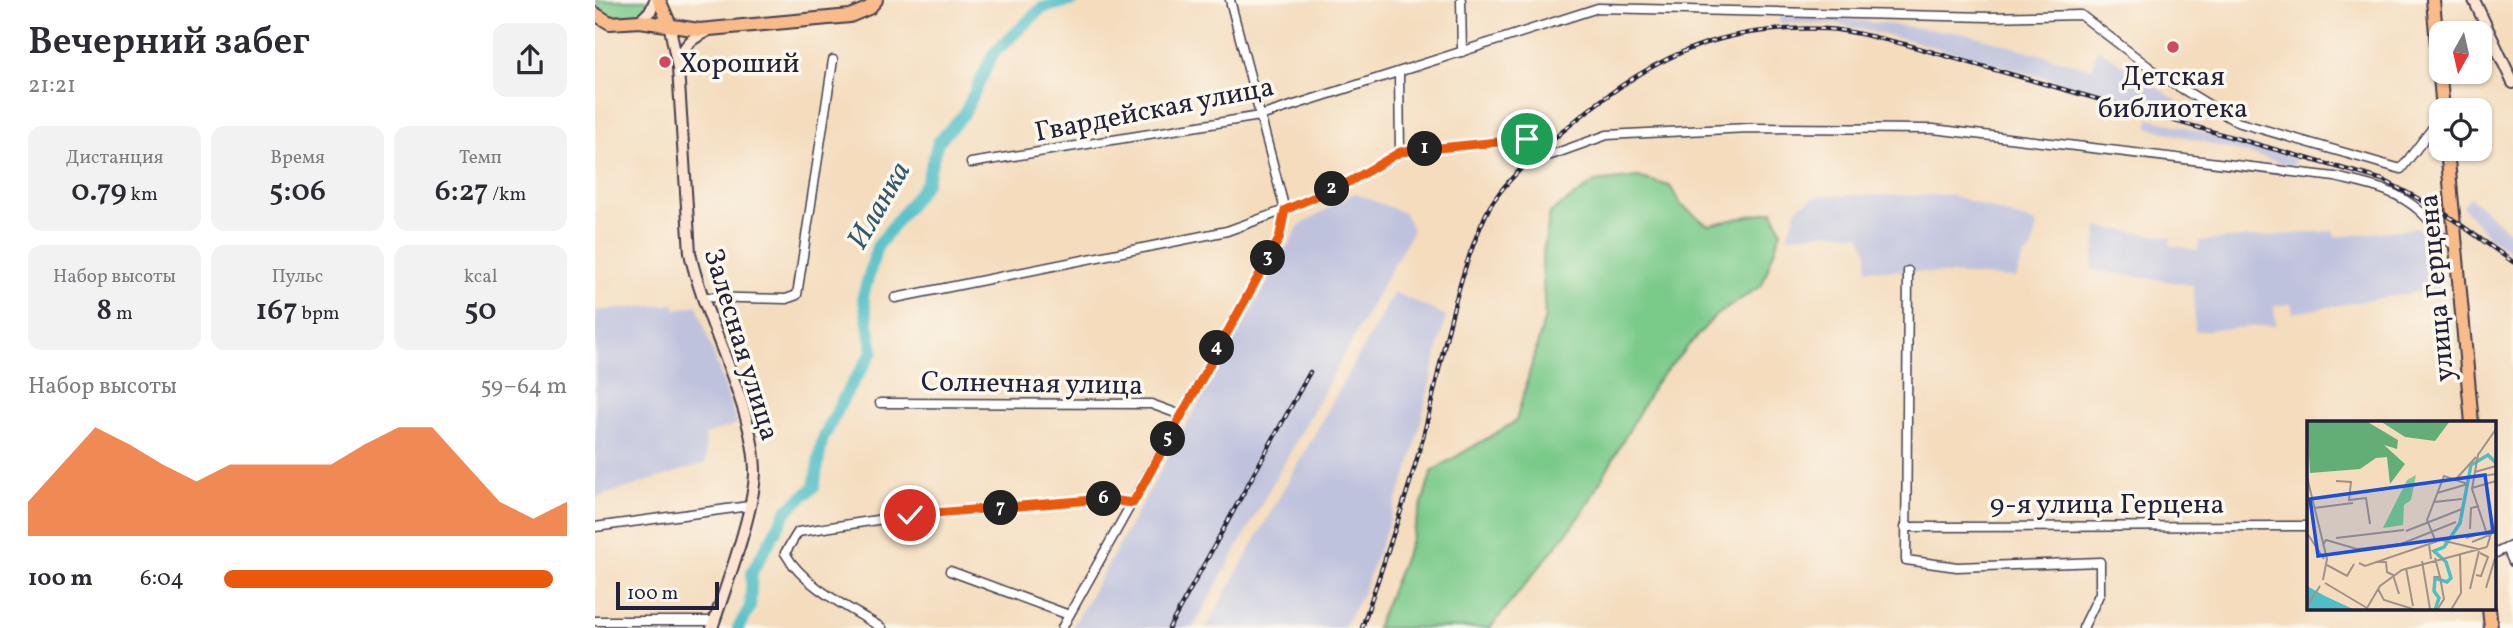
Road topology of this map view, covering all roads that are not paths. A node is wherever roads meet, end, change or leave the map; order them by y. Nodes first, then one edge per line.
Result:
1 (657, 0) edge
2 (876, 0) edge
3 (1230, 0) edge
4 (1461, 0) edge
5 (2433, 0) edge
6 (2474, 0) edge
7 (595, 15) edge
8 (640, 21) junction
9 (669, 23) junction
10 (711, 30) junction
11 (1462, 52) junction
12 (833, 60) dead end
13 (678, 68) junction
14 (1399, 73) junction
15 (2513, 83) edge
16 (2442, 98) edge
17 (1260, 116) junction
18 (2429, 133) edge
19 (1527, 139) dead end
20 (1400, 152) junction
21 (1551, 155) dead end
22 (2448, 161) edge
23 (971, 163) dead end
24 (1285, 210) junction
25 (2456, 246) junction
26 (1908, 271) dead end
27 (702, 297) junction
28 (895, 298) dead end
29 (880, 403) dead end
30 (1181, 415) junction
31 (2472, 421) edge
32 (1133, 503) junction
33 (749, 506) junction
34 (2307, 526) edge
35 (595, 527) edge
36 (1905, 527) junction
37 (2510, 547) edge
38 (2513, 562) edge
39 (950, 571) dead end
40 (2489, 610) edge
41 (1069, 615) junction
42 (595, 621) edge
43 (713, 625) edge
44 (882, 628) edge
45 (1062, 628) edge
46 (2083, 628) edge
47 (2491, 628) edge

1 - 8 street
1 - 9 main road
2 - 10 main road
3 - 17 street
4 - 11 street
5 - 16 main road
6 - 15 street
7 - 8 main road
8 - 9 main road
9 - 10 main road
9 - 13 street, Залесная улица
10 - 13 street
11 - 14 street, Гвардейская улица
11 - 18 street, Гвардейская улица
12 - 27 street
13 - 27 street, Залесная улица
14 - 17 street, Гвардейская улица
14 - 20 street
17 - 23 street, Гвардейская улица
17 - 24 street
19 - 20 street
20 - 24 street
21 - 25 street
22 - 25 main road, улица Герцена
24 - 28 street
24 - 30 street
25 - 31 main road, улица Герцена
26 - 36 street
27 - 33 street, Залесная улица
29 - 30 street, Солнечная улица
30 - 32 street
32 - 41 street
32 - 44 street
33 - 35 street
33 - 43 street, Залесная улица
34 - 36 street, 9-я улица Герцена
36 - 46 street
37 - 38 street
39 - 41 street
40 - 47 main road
41 - 45 street
42 - 43 street

